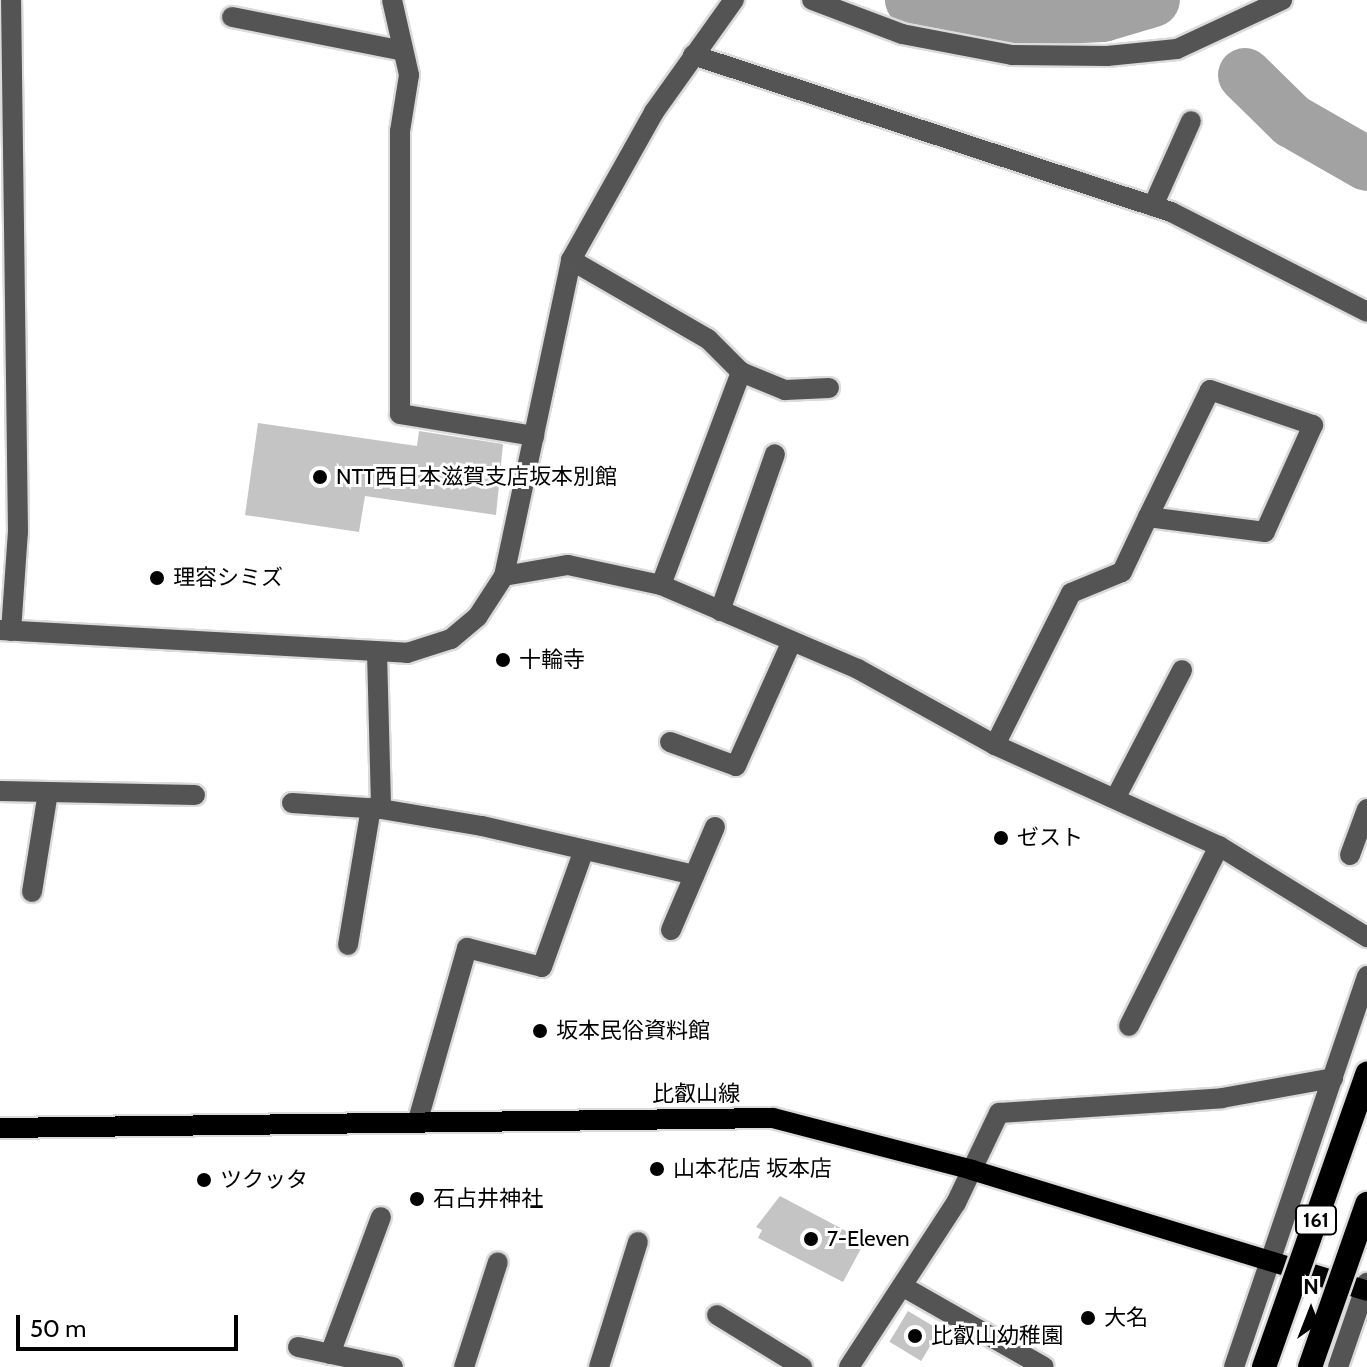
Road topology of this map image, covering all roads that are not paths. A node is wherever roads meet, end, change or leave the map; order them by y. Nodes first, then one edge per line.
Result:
1 (11, 0) edge
2 (392, 0) edge
3 (734, 0) edge
4 (812, 0) edge
5 (1282, 0) edge
6 (232, 17) dead end
7 (403, 51) junction
8 (693, 55) junction
9 (1191, 121) dead end
10 (1153, 206) junction
11 (571, 260) junction
12 (1367, 312) edge
13 (741, 372) junction
14 (829, 388) dead end
15 (534, 436) junction
16 (775, 454) dead end
17 (1148, 517) junction
18 (504, 576) junction
19 (661, 585) junction
20 (720, 611) junction
21 (5, 630) edge
22 (791, 643) junction
23 (377, 652) junction
24 (1182, 670) dead end
25 (670, 742) dead end
26 (995, 745) junction
27 (0, 791) edge
28 (48, 792) junction
29 (195, 795) dead end
30 (1116, 797) junction
31 (292, 803) dead end
32 (376, 809) junction
33 (1367, 809) edge
34 (715, 827) dead end
35 (1219, 846) junction
36 (584, 850) junction
37 (1350, 855) dead end
38 (694, 875) junction
39 (32, 892) dead end
40 (671, 930) dead end
41 (1367, 937) edge
42 (348, 945) dead end
43 (1367, 976) edge
44 (1129, 1026) dead end
45 (1367, 1074) edge
46 (1333, 1078) junction
47 (418, 1120) junction
48 (0, 1128) edge
49 (972, 1170) junction
50 (1367, 1204) edge
51 (381, 1217) dead end
52 (638, 1242) dead end
53 (498, 1262) dead end
54 (1271, 1263) junction
55 (902, 1286) junction
56 (1366, 1288) edge
57 (717, 1315) dead end
58 (298, 1347) dead end
59 (330, 1354) junction
60 (393, 1367) edge
61 (464, 1367) edge
62 (599, 1367) edge
63 (802, 1367) edge
64 (849, 1367) edge
65 (1044, 1367) edge
66 (1234, 1367) edge
67 (1264, 1367) edge
68 (1310, 1367) edge
69 (1338, 1367) edge

1 - 21 street
2 - 7 street
3 - 8 street
4 - 5 street
6 - 7 street
7 - 15 street
8 - 10 street
8 - 11 street
9 - 10 street
10 - 12 street
11 - 13 street
11 - 15 street
13 - 14 street
13 - 19 street
15 - 18 street
16 - 20 street
17 - 17 street
17 - 26 street
18 - 19 street
18 - 23 street
19 - 20 street
20 - 22 street
21 - 23 street
22 - 25 street
22 - 26 street
23 - 32 street
24 - 30 street
26 - 30 street
27 - 28 street
28 - 29 street
28 - 39 street
30 - 35 street
31 - 32 street
32 - 36 street
32 - 42 street
33 - 37 street
34 - 38 street
35 - 41 street
35 - 44 street
36 - 38 street
36 - 47 street
38 - 40 street
43 - 46 street
45 - 67 highway, 161, bridge
46 - 49 street
46 - 54 street
47 - 48 main road, 比叡山線
47 - 49 main road, 比叡山線
49 - 54 main road, 比叡山線
49 - 55 street
50 - 68 highway, 161, bridge
51 - 59 street
52 - 62 street
53 - 61 street
54 - 56 main road, 比叡山線
54 - 66 street
55 - 64 street
55 - 65 street
56 - 69 street
57 - 63 street
58 - 59 street
59 - 60 street

